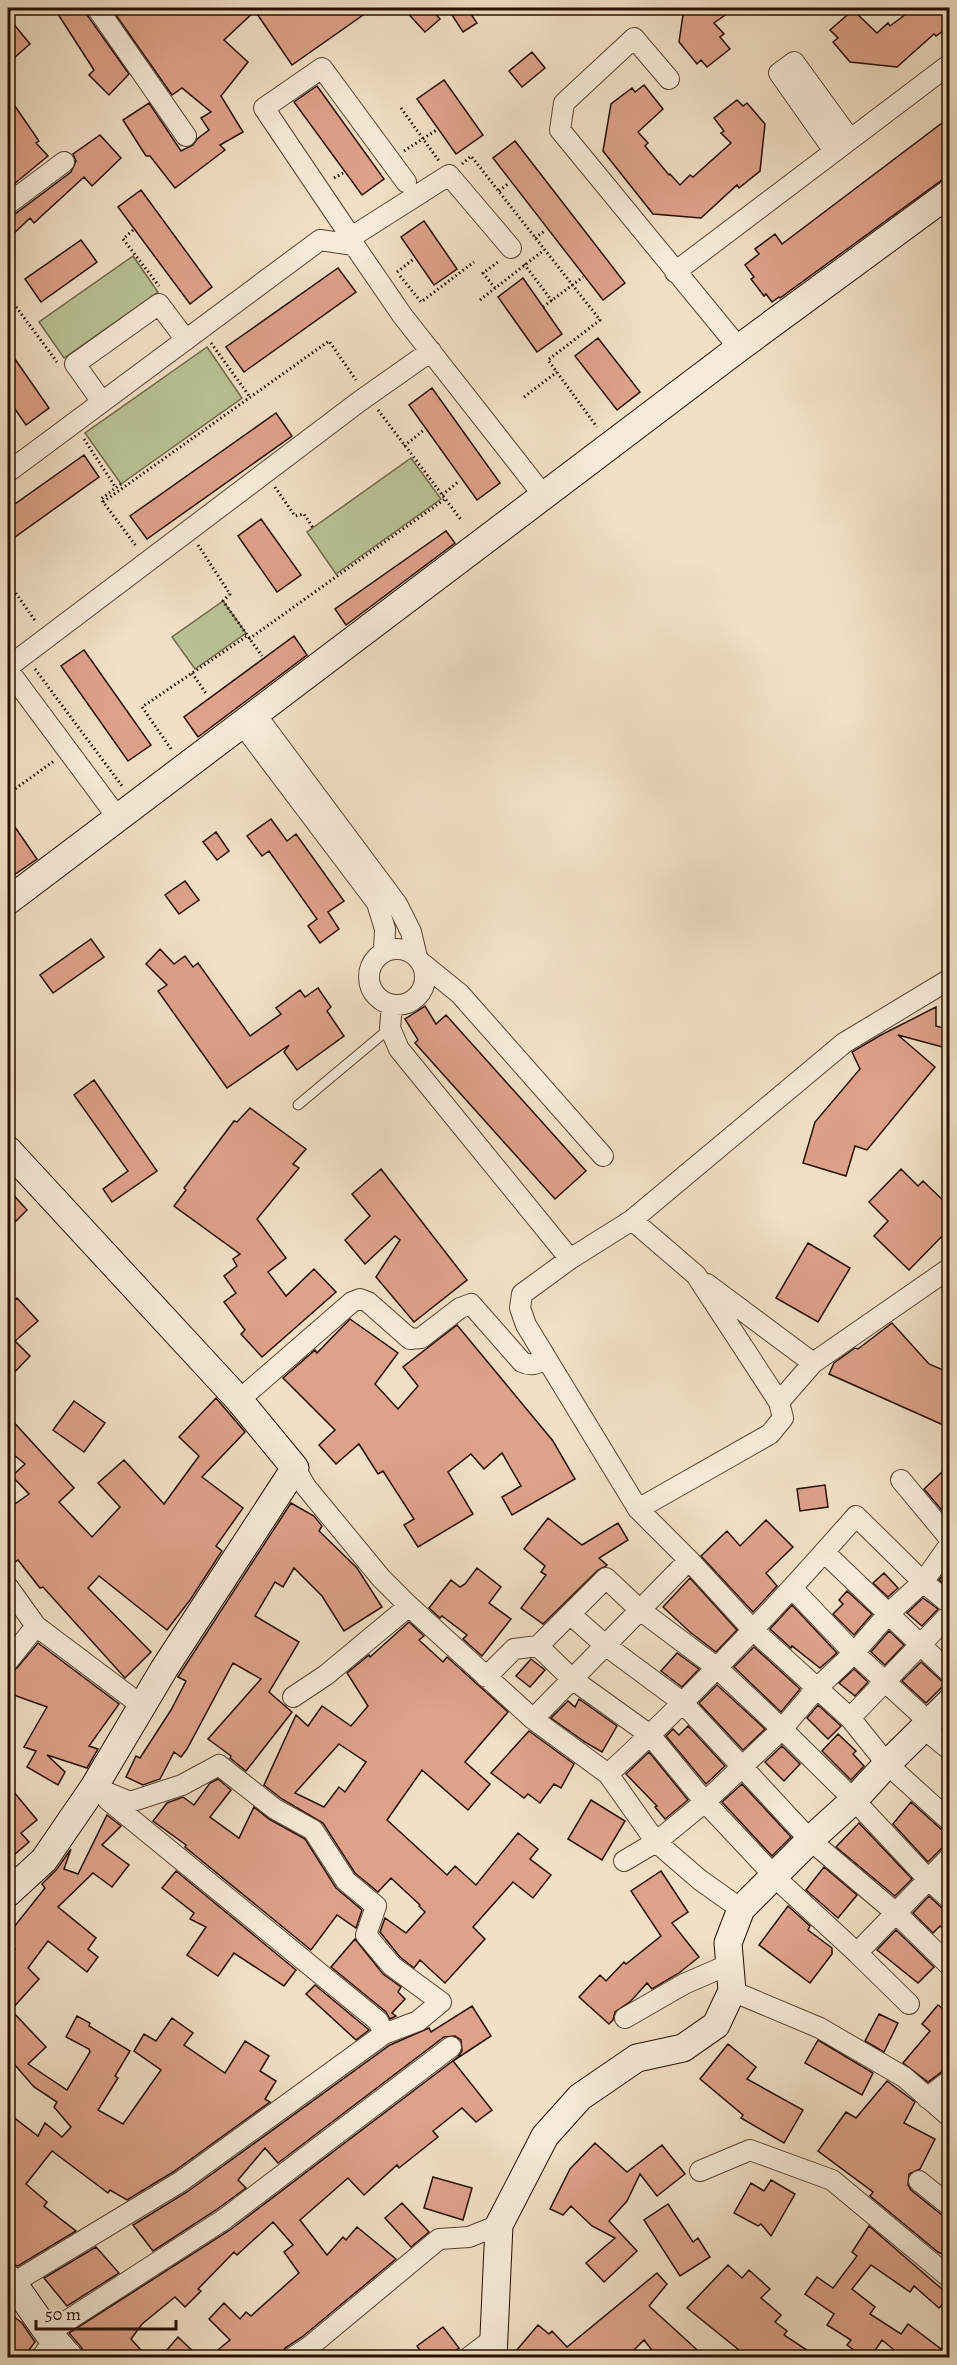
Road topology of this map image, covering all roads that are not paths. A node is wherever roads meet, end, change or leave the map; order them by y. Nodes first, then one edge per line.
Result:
1 (97, 8) edge
2 (950, 64) edge
3 (669, 79) dead end
4 (186, 136) dead end
5 (850, 139) junction
6 (834, 152) junction
7 (64, 162) dead end
8 (406, 182) road end
9 (950, 193) edge
10 (8, 204) edge
11 (346, 240) junction
12 (511, 248) road end
13 (675, 272) junction
14 (186, 340) junction
15 (739, 348) junction
16 (431, 351) junction
17 (102, 402) junction
18 (10, 466) edge
19 (544, 496) junction
20 (8, 668) edge
21 (249, 719) junction
22 (118, 818) junction
23 (8, 901) edge
24 (384, 951) junction
25 (420, 961) junction
26 (950, 979) edge
27 (392, 1005) junction
28 (390, 1028) junction
29 (298, 1105) dead end
30 (8, 1150) edge
31 (603, 1156) dead end
32 (632, 1220) junction
33 (570, 1259) junction
34 (950, 1268) edge
35 (696, 1275) junction
36 (547, 1359) junction
37 (813, 1363) junction
38 (239, 1400) junction
39 (779, 1402) junction
40 (295, 1468) junction
41 (901, 1480) dead end
42 (638, 1509) junction
43 (950, 1539) edge
44 (950, 1544) edge
45 (824, 1552) junction
46 (689, 1560) junction
47 (923, 1582) junction
48 (8, 1587) edge
49 (792, 1588) junction
50 (950, 1604) edge
51 (410, 1606) junction
52 (640, 1610) junction
53 (889, 1613) junction
54 (950, 1614) edge
55 (571, 1615) junction
56 (36, 1626) junction
57 (752, 1629) junction
58 (605, 1645) junction
59 (538, 1646) junction
60 (921, 1646) junction
61 (854, 1653) junction
62 (8, 1661) edge
63 (716, 1667) junction
64 (950, 1673) edge
65 (486, 1677) junction
66 (572, 1679) junction
67 (885, 1682) junction
68 (816, 1689) junction
69 (293, 1697) dead end
70 (682, 1702) junction
71 (950, 1702) edge
72 (141, 1705) junction
73 (850, 1718) junction
74 (533, 1719) junction
75 (926, 1725) junction
76 (782, 1729) junction
77 (650, 1735) junction
78 (950, 1750) edge
79 (887, 1764) junction
80 (742, 1765) junction
81 (608, 1774) junction
82 (94, 1787) junction
83 (854, 1800) junction
84 (705, 1802) junction
85 (950, 1821) edge
86 (810, 1840) junction
87 (656, 1842) junction
88 (950, 1857) edge
89 (624, 1861) dead end
90 (775, 1877) junction
91 (927, 1878) junction
92 (8, 1893) edge
93 (950, 1899) edge
94 (741, 1909) junction
95 (896, 1913) junction
96 (857, 1953) junction
97 (730, 1965) junction
98 (950, 1966) edge
99 (732, 1991) junction
100 (909, 2004) dead end
101 (626, 2018) dead end
102 (384, 2034) junction
103 (452, 2046) dead end
104 (950, 2080) edge
105 (927, 2098) junction
106 (950, 2117) edge
107 (700, 2171) dead end
108 (919, 2181) dead end
109 (950, 2206) edge
110 (499, 2225) junction
111 (950, 2278) edge
112 (10, 2281) edge
113 (53, 2347) edge
114 (493, 2348) edge
115 (292, 2358) edge
116 (468, 2358) edge

1 - 4 street
2 - 5 street
3 - 13 street
5 - 6 street
5 - 6 street
6 - 13 street
7 - 10 street
8 - 11 street
9 - 15 street
11 - 12 street
11 - 14 street
11 - 16 street
13 - 15 street
14 - 17 street
14 - 17 street
15 - 19 street
16 - 19 street
16 - 20 street
17 - 18 street
19 - 21 street
20 - 22 street
21 - 22 street
21 - 24 street
21 - 25 street
22 - 23 street
24 - 25 street
24 - 27 street
25 - 27 street
25 - 31 street
26 - 32 street
27 - 28 street
28 - 29 lane
28 - 33 street
30 - 38 street
32 - 33 street
32 - 35 street
33 - 36 street
34 - 37 street
35 - 37 street
35 - 39 street
36 - 38 street
36 - 42 street
37 - 39 street
38 - 40 street
39 - 42 street
40 - 51 street
40 - 72 street
41 - 43 street
42 - 46 street
44 - 47 street
45 - 47 street
45 - 49 street
45 - 53 street
46 - 52 street
46 - 57 street
47 - 50 street
47 - 53 street
48 - 56 street
49 - 57 street
49 - 61 street
51 - 65 street
51 - 69 street
52 - 55 street
52 - 58 street
52 - 63 street
53 - 60 street
53 - 61 street
54 - 60 street
55 - 58 street
55 - 59 street
56 - 62 street
56 - 72 street
57 - 63 street
57 - 68 street
58 - 66 street
58 - 70 street
59 - 65 street
59 - 66 street
60 - 64 street
60 - 67 street
61 - 67 street
61 - 68 street
63 - 70 street
63 - 76 street
65 - 74 street
66 - 74 street
66 - 77 street
67 - 73 street
67 - 75 street
68 - 73 street
68 - 76 street
70 - 77 street
70 - 80 street
71 - 75 street
72 - 82 street
73 - 79 street
74 - 81 street
75 - 78 street
75 - 79 street
76 - 80 street
76 - 83 street
77 - 81 street
77 - 84 street
79 - 83 street
79 - 85 street
80 - 84 street
80 - 86 street
81 - 87 street
82 - 92 street
82 - 102 street
82 - 102 street
83 - 86 street
83 - 91 street
84 - 87 street
84 - 90 street
86 - 90 street
86 - 95 street
87 - 89 street
87 - 94 street
88 - 91 street
90 - 94 street
90 - 96 street
91 - 93 street
91 - 95 street
94 - 97 street
95 - 96 street
95 - 98 street
96 - 100 street
97 - 99 street
97 - 101 street
99 - 105 street
99 - 110 street
102 - 112 street
103 - 113 street
104 - 105 street
105 - 106 street
107 - 111 street
108 - 109 street
110 - 114 street
110 - 115 street
112 - 113 street
114 - 116 street

